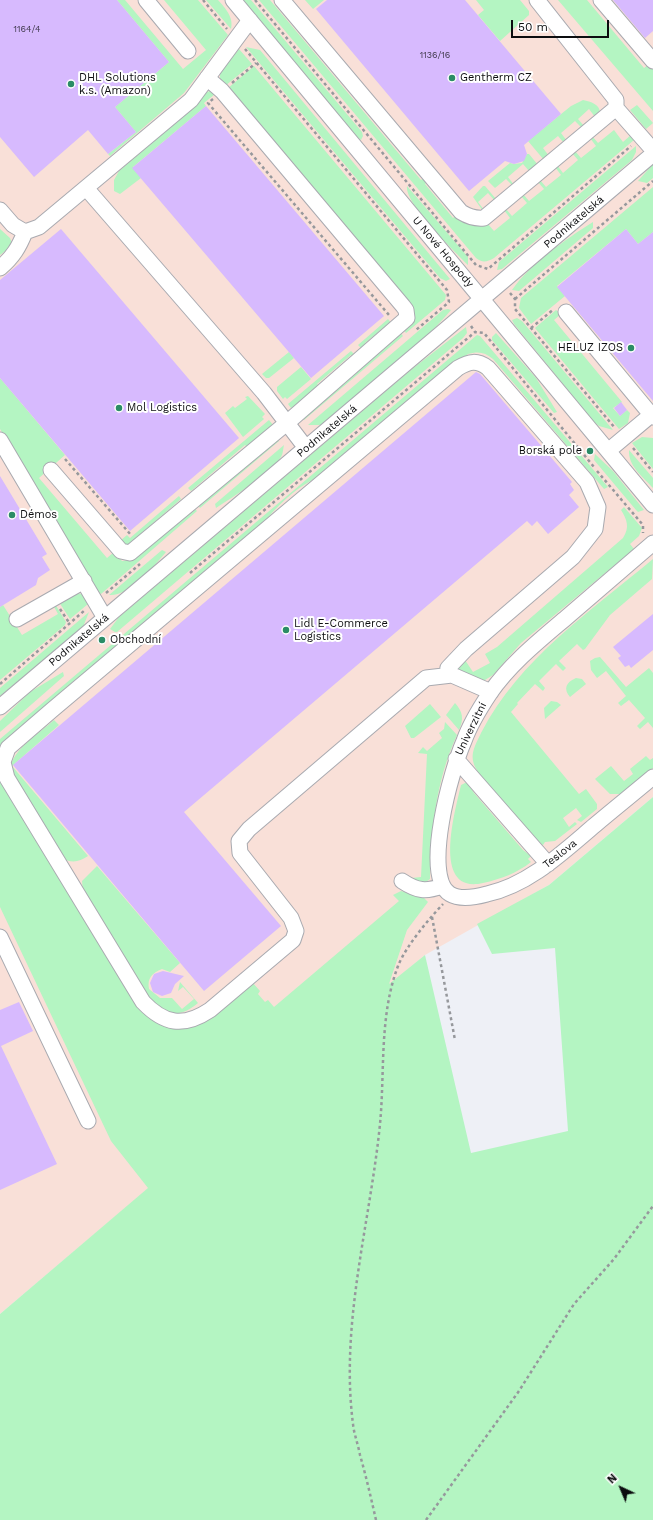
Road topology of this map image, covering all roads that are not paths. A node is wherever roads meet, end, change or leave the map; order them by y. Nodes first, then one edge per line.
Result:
1 (146, 0) edge
2 (233, 0) edge
3 (282, 0) edge
4 (537, 0) edge
5 (601, 0) edge
6 (250, 20) junction
7 (188, 51) dead end
8 (653, 61) edge
9 (207, 78) junction
10 (616, 108) junction
11 (653, 150) edge
12 (653, 154) edge
13 (86, 188) junction
14 (0, 210) edge
15 (24, 232) junction
16 (0, 268) edge
17 (483, 299) junction
18 (561, 309) road end
19 (652, 416) edge
20 (288, 422) junction
21 (0, 440) edge
22 (306, 448) junction
23 (608, 451) junction
24 (52, 470) dead end
25 (653, 505) edge
26 (653, 543) edge
27 (84, 581) junction
28 (105, 618) junction
29 (17, 619) dead end
30 (452, 675) junction
31 (491, 692) junction
32 (0, 707) edge
33 (456, 759) junction
34 (653, 777) edge
35 (548, 864) junction
36 (402, 881) dead end
37 (447, 891) junction
38 (0, 937) edge
39 (88, 1121) dead end

1 - 7 street
2 - 6 street, U Nové Hospody
3 - 10 street
4 - 10 street
5 - 8 street
6 - 9 street
6 - 17 street, U Nové Hospody
9 - 13 street
9 - 20 street
10 - 11 street
12 - 17 street, Podnikatelská
13 - 15 street
13 - 20 street
14 - 15 street
15 - 16 street
17 - 22 street, Podnikatelská
17 - 23 street, U Nové Hospody
18 - 19 street
19 - 23 street
20 - 22 street
20 - 24 street
21 - 27 street
22 - 28 street, Podnikatelská
23 - 25 street, U Nové Hospody
26 - 31 street, Univerzitní
27 - 28 street
27 - 29 street
28 - 32 street, Podnikatelská
30 - 30 street
30 - 31 street
31 - 33 street, Univerzitní
33 - 35 street
33 - 37 street, Univerzitní
34 - 35 street, Teslova
35 - 37 street, Teslova
36 - 37 street, Teslova
38 - 39 street

